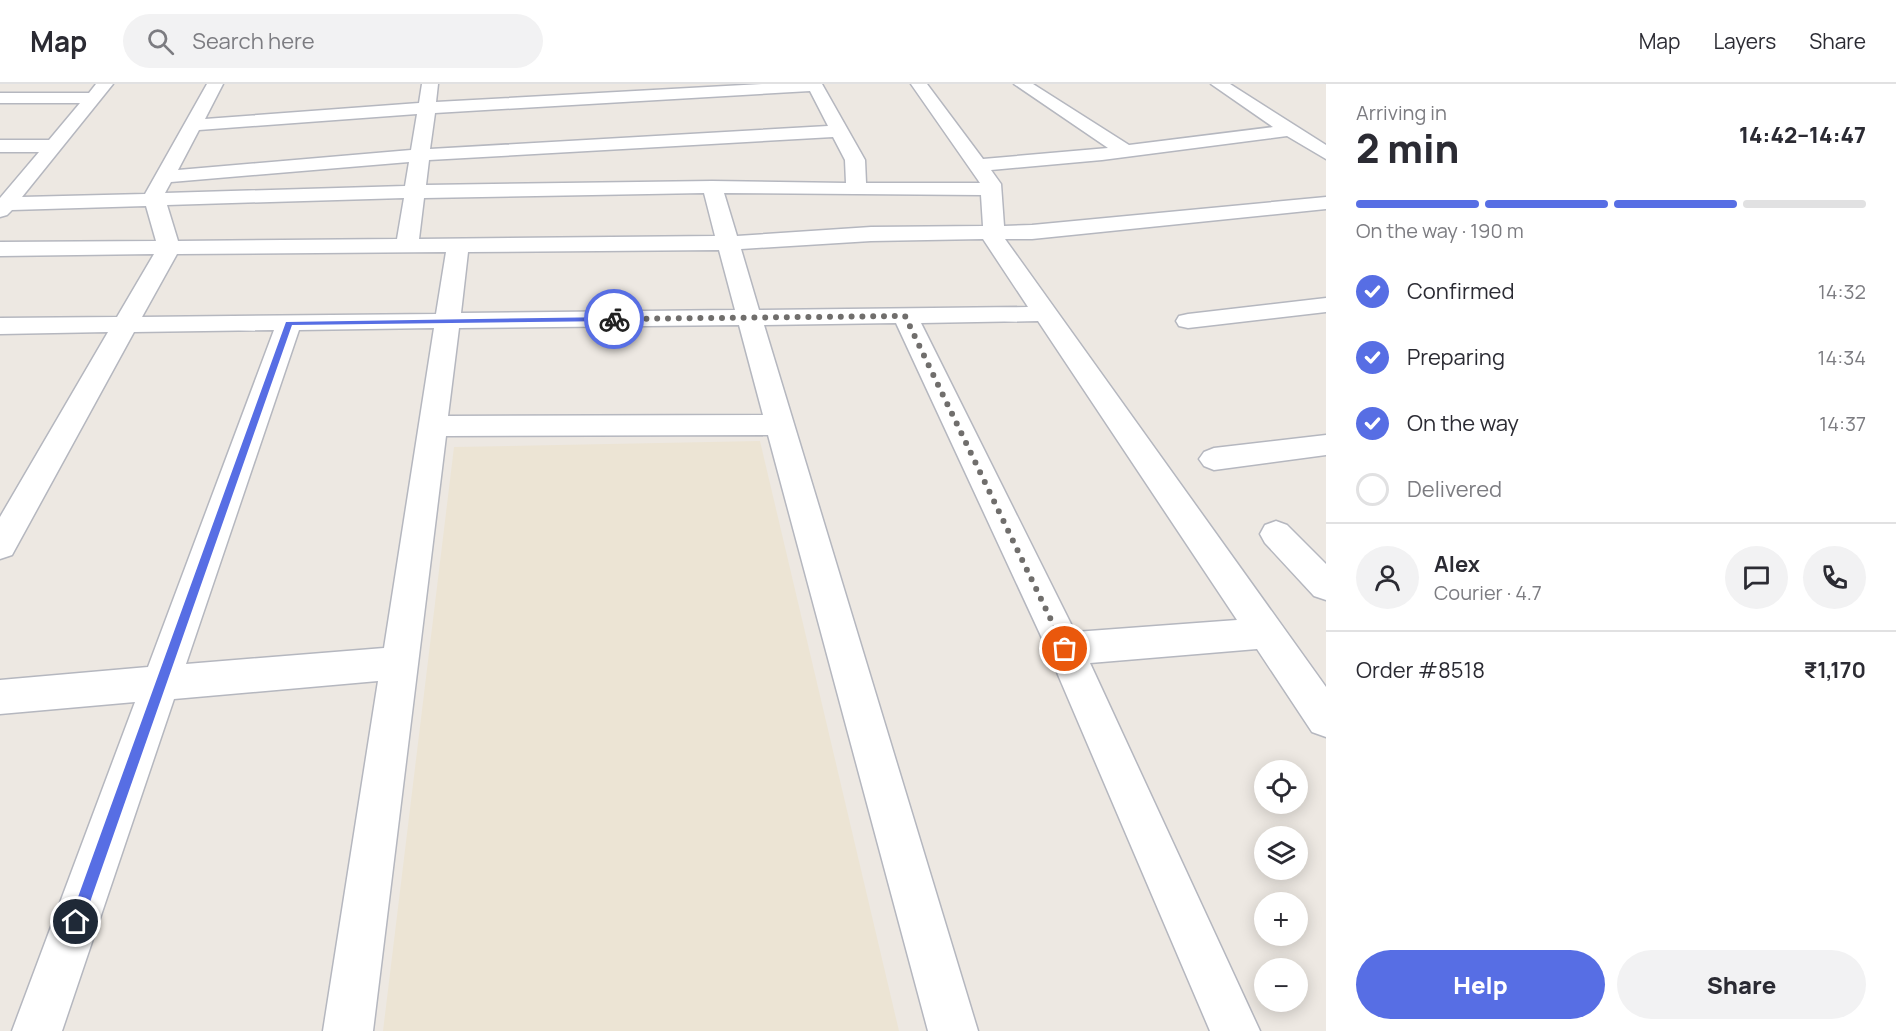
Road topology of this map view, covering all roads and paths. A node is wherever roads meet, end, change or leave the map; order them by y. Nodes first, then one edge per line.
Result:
1 (215, 84) edge
2 (430, 84) edge
3 (919, 84) edge
4 (1022, 84) edge
5 (1219, 84) edge
6 (814, 85) edge
7 (711, 88) edge
8 (99, 91) edge
9 (579, 91) edge
10 (0, 98) edge
11 (427, 108) junction
12 (192, 125) junction
13 (1291, 130) junction
14 (839, 131) junction
15 (588, 133) junction
16 (0, 146) edge
17 (54, 146) junction
18 (1126, 151) junction
19 (1326, 153) edge
20 (421, 155) junction
21 (977, 165) junction
22 (712, 187) junction
23 (160, 188) junction
24 (856, 189) junction
25 (992, 189) junction
26 (415, 194) junction
27 (1326, 203) edge
28 (2, 206) edge
29 (994, 232) junction
30 (728, 243) junction
31 (458, 245) junction
32 (407, 246) junction
33 (169, 248) junction
34 (0, 249) edge
35 (1326, 305) edge
36 (1045, 314) junction
37 (905, 316) junction
38 (750, 318) junction
39 (448, 321) junction
40 (1188, 321) dead end
41 (289, 323) junction
42 (125, 325) junction
43 (0, 326) edge
44 (782, 425) junction
45 (433, 426) junction
46 (1326, 445) edge
47 (1214, 459) dead end
48 (4, 531) edge
49 (1276, 534) dead end
50 (1326, 586) edge
51 (1267, 633) junction
52 (1065, 649) junction
53 (400, 663) junction
54 (161, 683) junction
55 (0, 697) edge
56 (1326, 720) edge
57 (37, 1031) edge
58 (348, 1031) edge
59 (953, 1031) edge
60 (1235, 1031) edge

1 - 12 street
2 - 11 street
3 - 21 street
4 - 18 street
5 - 13 street
6 - 7 street
6 - 14 street
7 - 9 street
8 - 10 street
8 - 17 street
9 - 11 street
9 - 15 street
11 - 12 street
11 - 20 street
12 - 23 street
13 - 18 street
13 - 19 street
14 - 15 street
14 - 24 street
15 - 20 street
16 - 17 street
17 - 28 street
18 - 21 street
20 - 23 street
20 - 26 street
21 - 25 street
22 - 24 street
22 - 26 street
22 - 30 street
23 - 26 street
23 - 28 street
23 - 33 street
24 - 25 street
25 - 29 street
26 - 32 street
27 - 29 street
29 - 30 street
29 - 36 street
30 - 31 street
30 - 38 street
31 - 32 street
31 - 39 street
32 - 33 street
33 - 34 street
33 - 42 street
35 - 40 street
36 - 37 street
36 - 51 street
37 - 38 street
37 - 52 street
38 - 39 street
38 - 44 street
39 - 41 street
39 - 45 street
41 - 42 street
41 - 54 street
42 - 43 street
42 - 48 street
44 - 45 street
44 - 59 street
45 - 53 street
46 - 47 street
49 - 50 street
51 - 52 street
51 - 56 street
52 - 60 street
53 - 54 street
53 - 58 street
54 - 55 street
54 - 57 street

